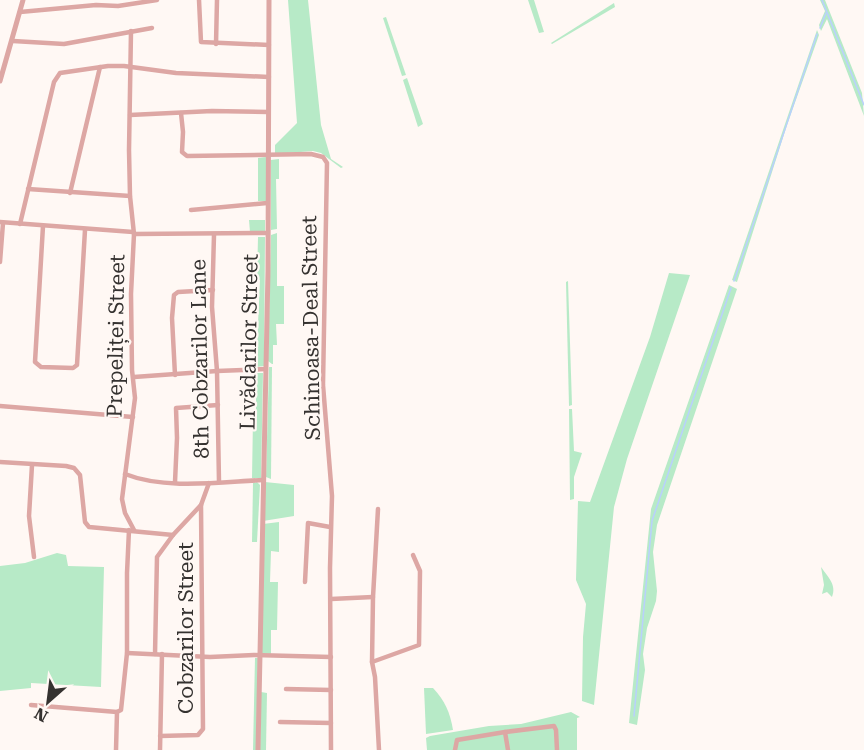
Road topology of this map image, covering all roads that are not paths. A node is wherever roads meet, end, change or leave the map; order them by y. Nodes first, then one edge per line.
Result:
1 (23, 0) edge
2 (155, 0) edge
3 (199, 0) edge
4 (217, 0) edge
5 (269, 0) edge
6 (108, 3) edge
7 (20, 12) junction
8 (152, 28) dead end
9 (131, 31) junction
10 (13, 41) junction
11 (216, 44) junction
12 (269, 45) junction
13 (100, 67) junction
14 (132, 68) junction
15 (269, 77) junction
16 (0, 81) edge
17 (268, 112) junction
18 (181, 113) junction
19 (130, 115) junction
20 (268, 156) junction
21 (28, 189) junction
22 (70, 193) junction
23 (130, 196) junction
24 (267, 203) junction
25 (191, 210) dead end
26 (1, 223) edge
27 (20, 224) junction
28 (43, 226) junction
29 (85, 230) junction
30 (134, 233) junction
31 (267, 233) junction
32 (214, 235) junction
33 (0, 262) edge
34 (213, 290) junction
35 (266, 369) junction
36 (217, 371) junction
37 (175, 375) junction
38 (134, 378) junction
39 (218, 405) junction
40 (0, 406) edge
41 (123, 417) junction
42 (133, 417) junction
43 (132, 426) junction
44 (0, 462) edge
45 (32, 465) junction
46 (125, 474) junction
47 (263, 480) junction
48 (175, 482) junction
49 (219, 482) junction
50 (209, 483) junction
51 (201, 505) junction
52 (378, 508) dead end
53 (330, 527) junction
54 (131, 530) junction
55 (173, 535) junction
56 (413, 555) dead end
57 (34, 557) dead end
58 (305, 582) dead end
59 (373, 597) junction
60 (331, 599) junction
61 (127, 653) junction
62 (155, 654) junction
63 (162, 654) junction
64 (259, 655) junction
65 (203, 656) junction
66 (331, 657) junction
67 (372, 662) junction
68 (286, 689) dead end
69 (331, 690) junction
70 (31, 705) dead end
71 (117, 712) junction
72 (280, 722) dead end
73 (331, 723) junction
74 (505, 732) junction
75 (160, 736) junction
76 (116, 750) edge
77 (160, 750) edge
78 (258, 750) edge
79 (332, 750) edge
80 (379, 750) edge
81 (454, 750) edge
82 (508, 750) edge
83 (557, 750) edge

1 - 7 street
2 - 6 street
3 - 11 street
4 - 11 street
5 - 12 street, Livădarilor Street
6 - 7 street
7 - 10 street
8 - 9 street
9 - 10 street
9 - 14 street, Prepeliței Street
10 - 16 street
11 - 12 street
12 - 15 street, Livădarilor Street
13 - 14 street
13 - 21 street
13 - 22 street
14 - 15 street
14 - 19 street, Prepeliței Street
15 - 17 street, Livădarilor Street
17 - 18 street
17 - 20 street, Livădarilor Street
18 - 19 street
18 - 20 street
19 - 23 street, Prepeliței Street
20 - 24 street, Livădarilor Street
20 - 53 street, Schinoasa-Deal Street
21 - 22 street
21 - 27 street
22 - 23 street
23 - 30 street, Prepeliței Street
24 - 25 street
24 - 31 street, Livădarilor Street
26 - 27 street, Prepeliței Street
26 - 33 street
27 - 28 street, Prepeliței Street
28 - 29 street, Prepeliței Street
28 - 29 street
29 - 30 street, Prepeliței Street
30 - 32 street, Prepeliței Street
30 - 38 street, Prepeliței Street
31 - 32 street, Prepeliței Street
31 - 35 street, Livădarilor Street
32 - 34 street, 8th Cobzarilor Lane
34 - 36 street, 8th Cobzarilor Lane
34 - 37 street
35 - 36 street
35 - 47 street, Livădarilor Street
36 - 37 street
36 - 39 street, 8th Cobzarilor Lane
37 - 38 street
38 - 42 street, Prepeliței Street
39 - 48 street
39 - 49 street, 8th Cobzarilor Lane
40 - 41 street
41 - 42 street
41 - 43 street
42 - 43 street, Prepeliței Street
43 - 46 street, Prepeliței Street
44 - 45 street
45 - 54 street
45 - 57 street
46 - 48 street
46 - 54 street, Prepeliței Street
47 - 49 street
47 - 64 street, Livădarilor Street
48 - 50 street
49 - 50 street
50 - 51 street, Cobzarilor Street
51 - 55 street
51 - 65 street, Cobzarilor Street
52 - 59 street
53 - 58 street
53 - 60 street, Schinoasa-Deal Street
54 - 55 street
54 - 61 street, Prepeliței Street
55 - 62 street
56 - 67 street
59 - 60 street
59 - 67 street
60 - 66 street, Schinoasa-Deal Street
61 - 62 street
61 - 71 street, Prepeliței Street
62 - 63 street
63 - 65 street
63 - 75 street
64 - 65 street
64 - 66 street
64 - 78 street, Livădarilor Street
65 - 75 street, Cobzarilor Street
66 - 69 street, Schinoasa-Deal Street
67 - 80 street
68 - 69 street
69 - 73 street, Schinoasa-Deal Street
70 - 71 street
71 - 76 street, Prepeliței Street
72 - 73 street
73 - 79 street, Schinoasa-Deal Street
74 - 81 street
74 - 82 street
74 - 83 street
75 - 77 street

